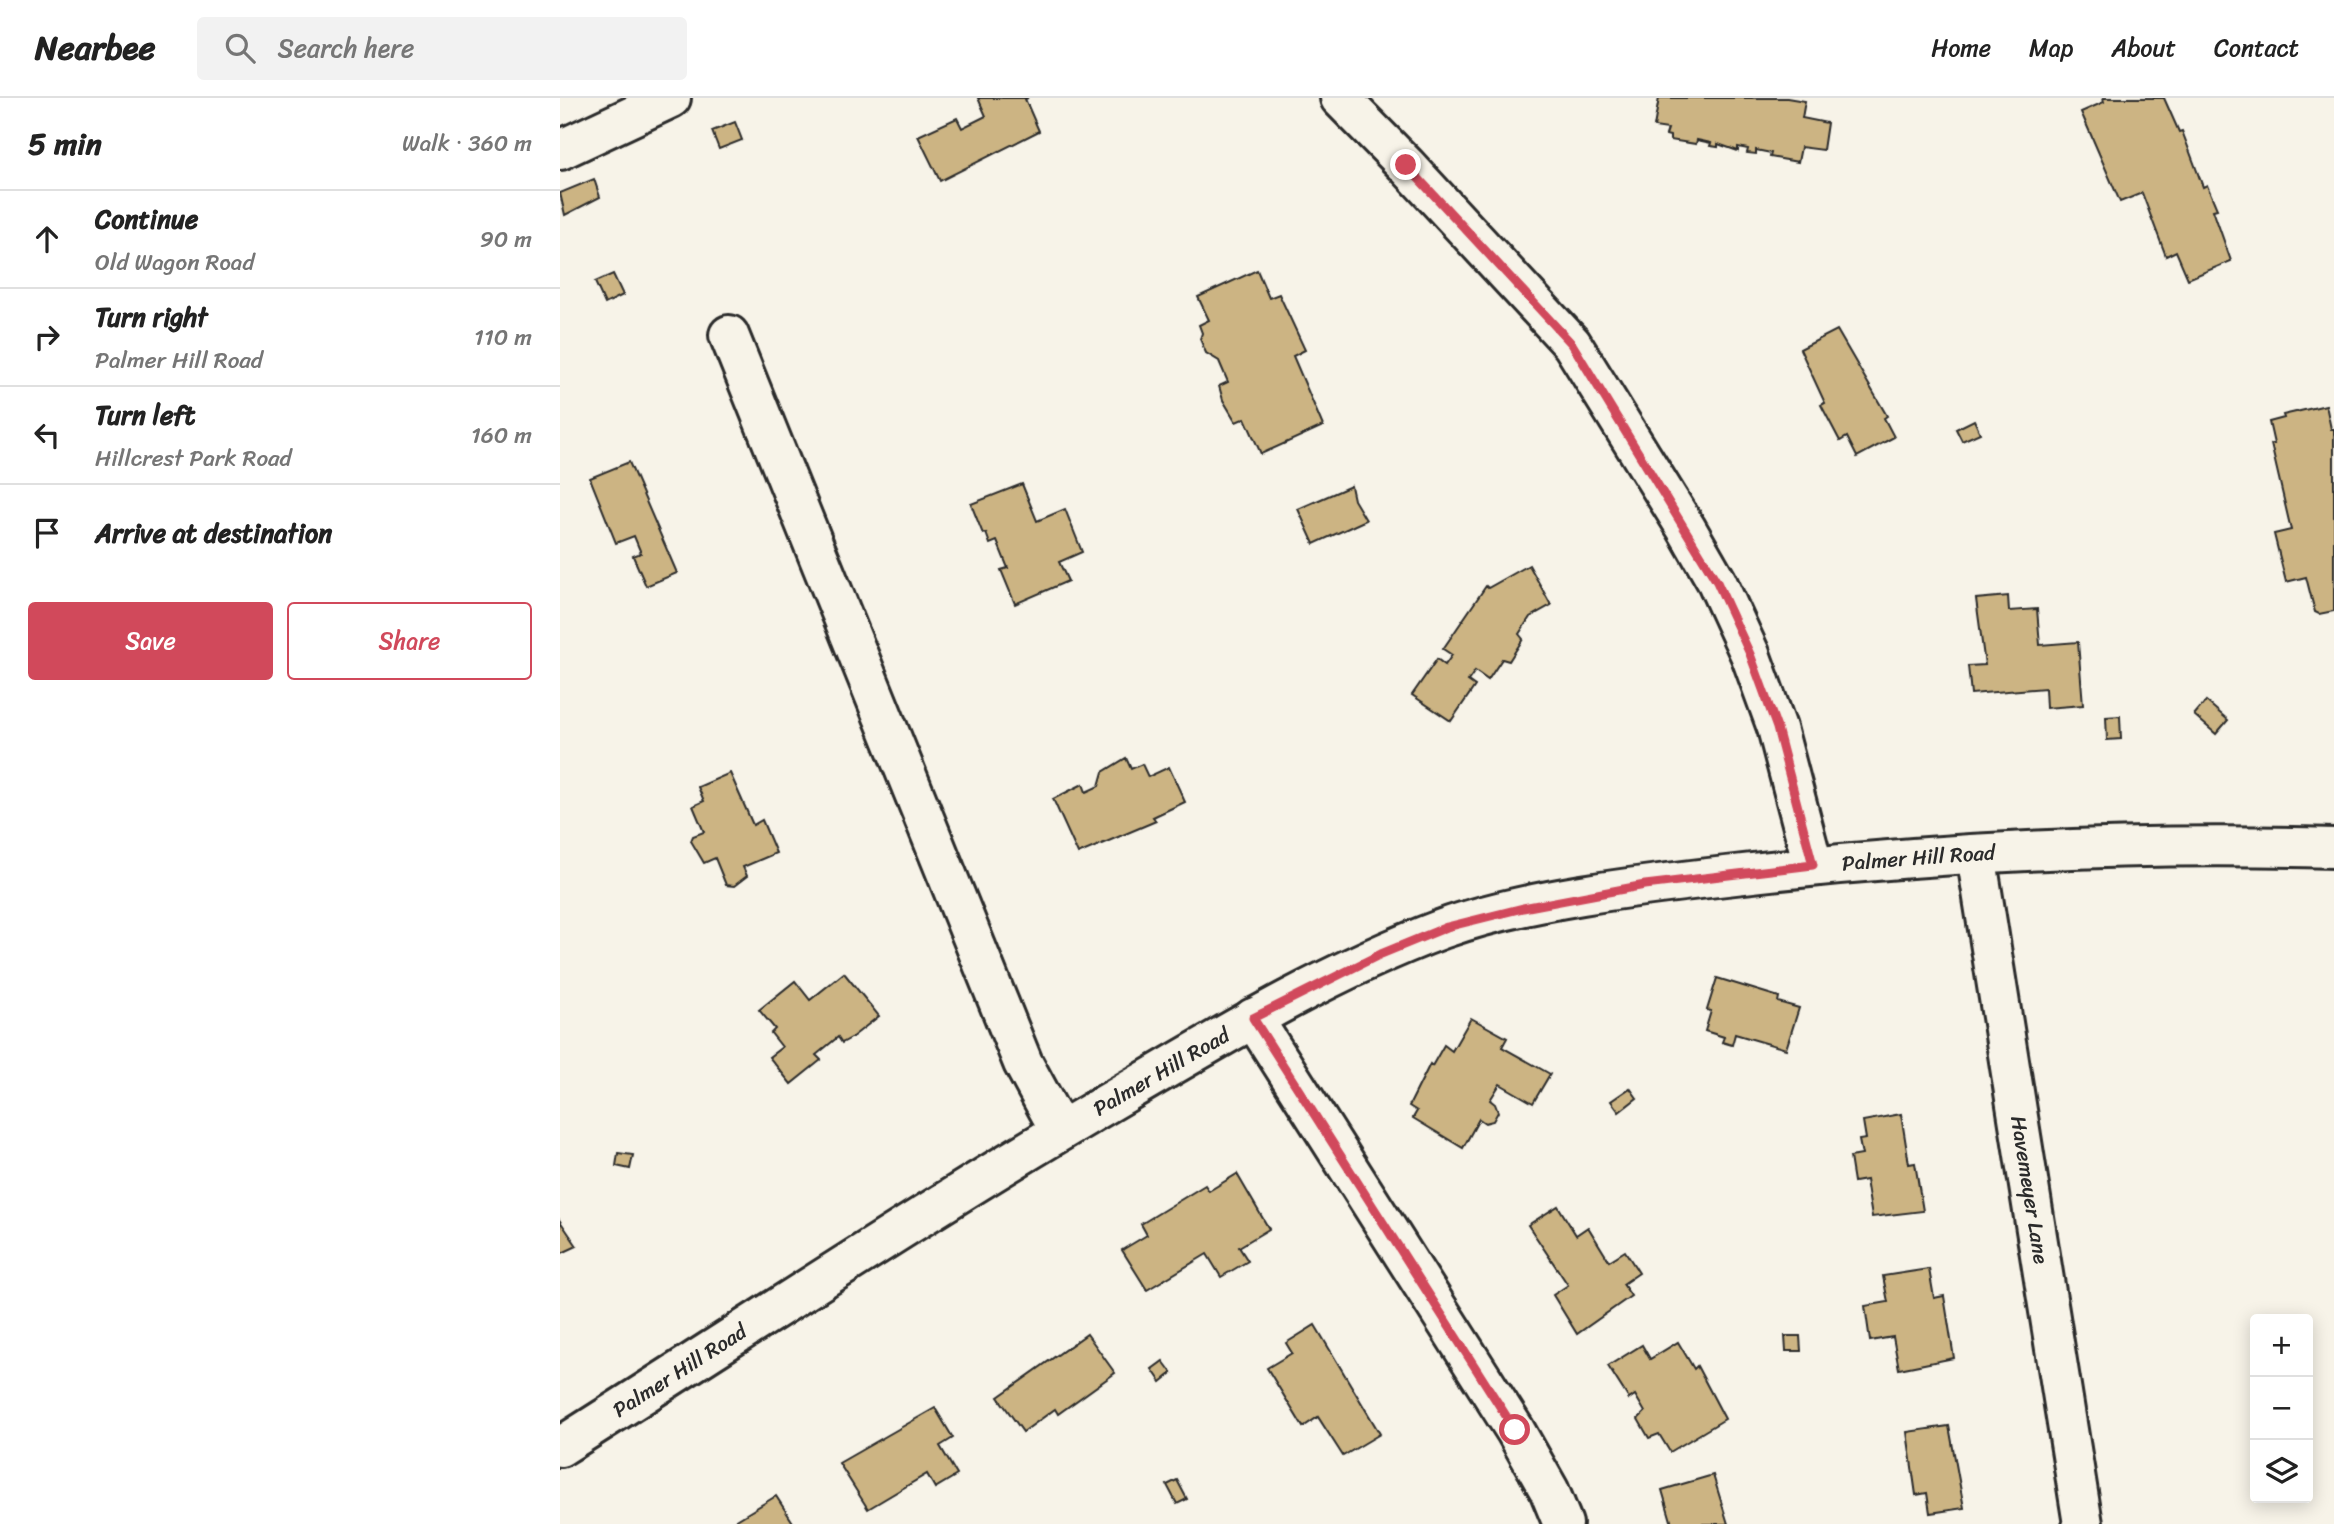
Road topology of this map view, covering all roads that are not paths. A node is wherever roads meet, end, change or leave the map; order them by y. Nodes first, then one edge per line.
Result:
1 (671, 98) edge
2 (1340, 98) edge
3 (560, 150) edge
4 (729, 335) dead end
5 (2334, 848) edge
6 (1976, 854) junction
7 (1813, 865) junction
8 (1253, 1018) junction
9 (1060, 1131) junction
10 (560, 1447) edge
11 (1563, 1524) edge
12 (2083, 1524) edge

1 - 3 street
2 - 7 street
4 - 9 street
5 - 6 street, Palmer Hill Road
6 - 7 street, Palmer Hill Road
6 - 12 street, Havemeyer Lane
7 - 8 street, Palmer Hill Road
8 - 9 street, Palmer Hill Road
8 - 11 street
9 - 10 street, Palmer Hill Road

